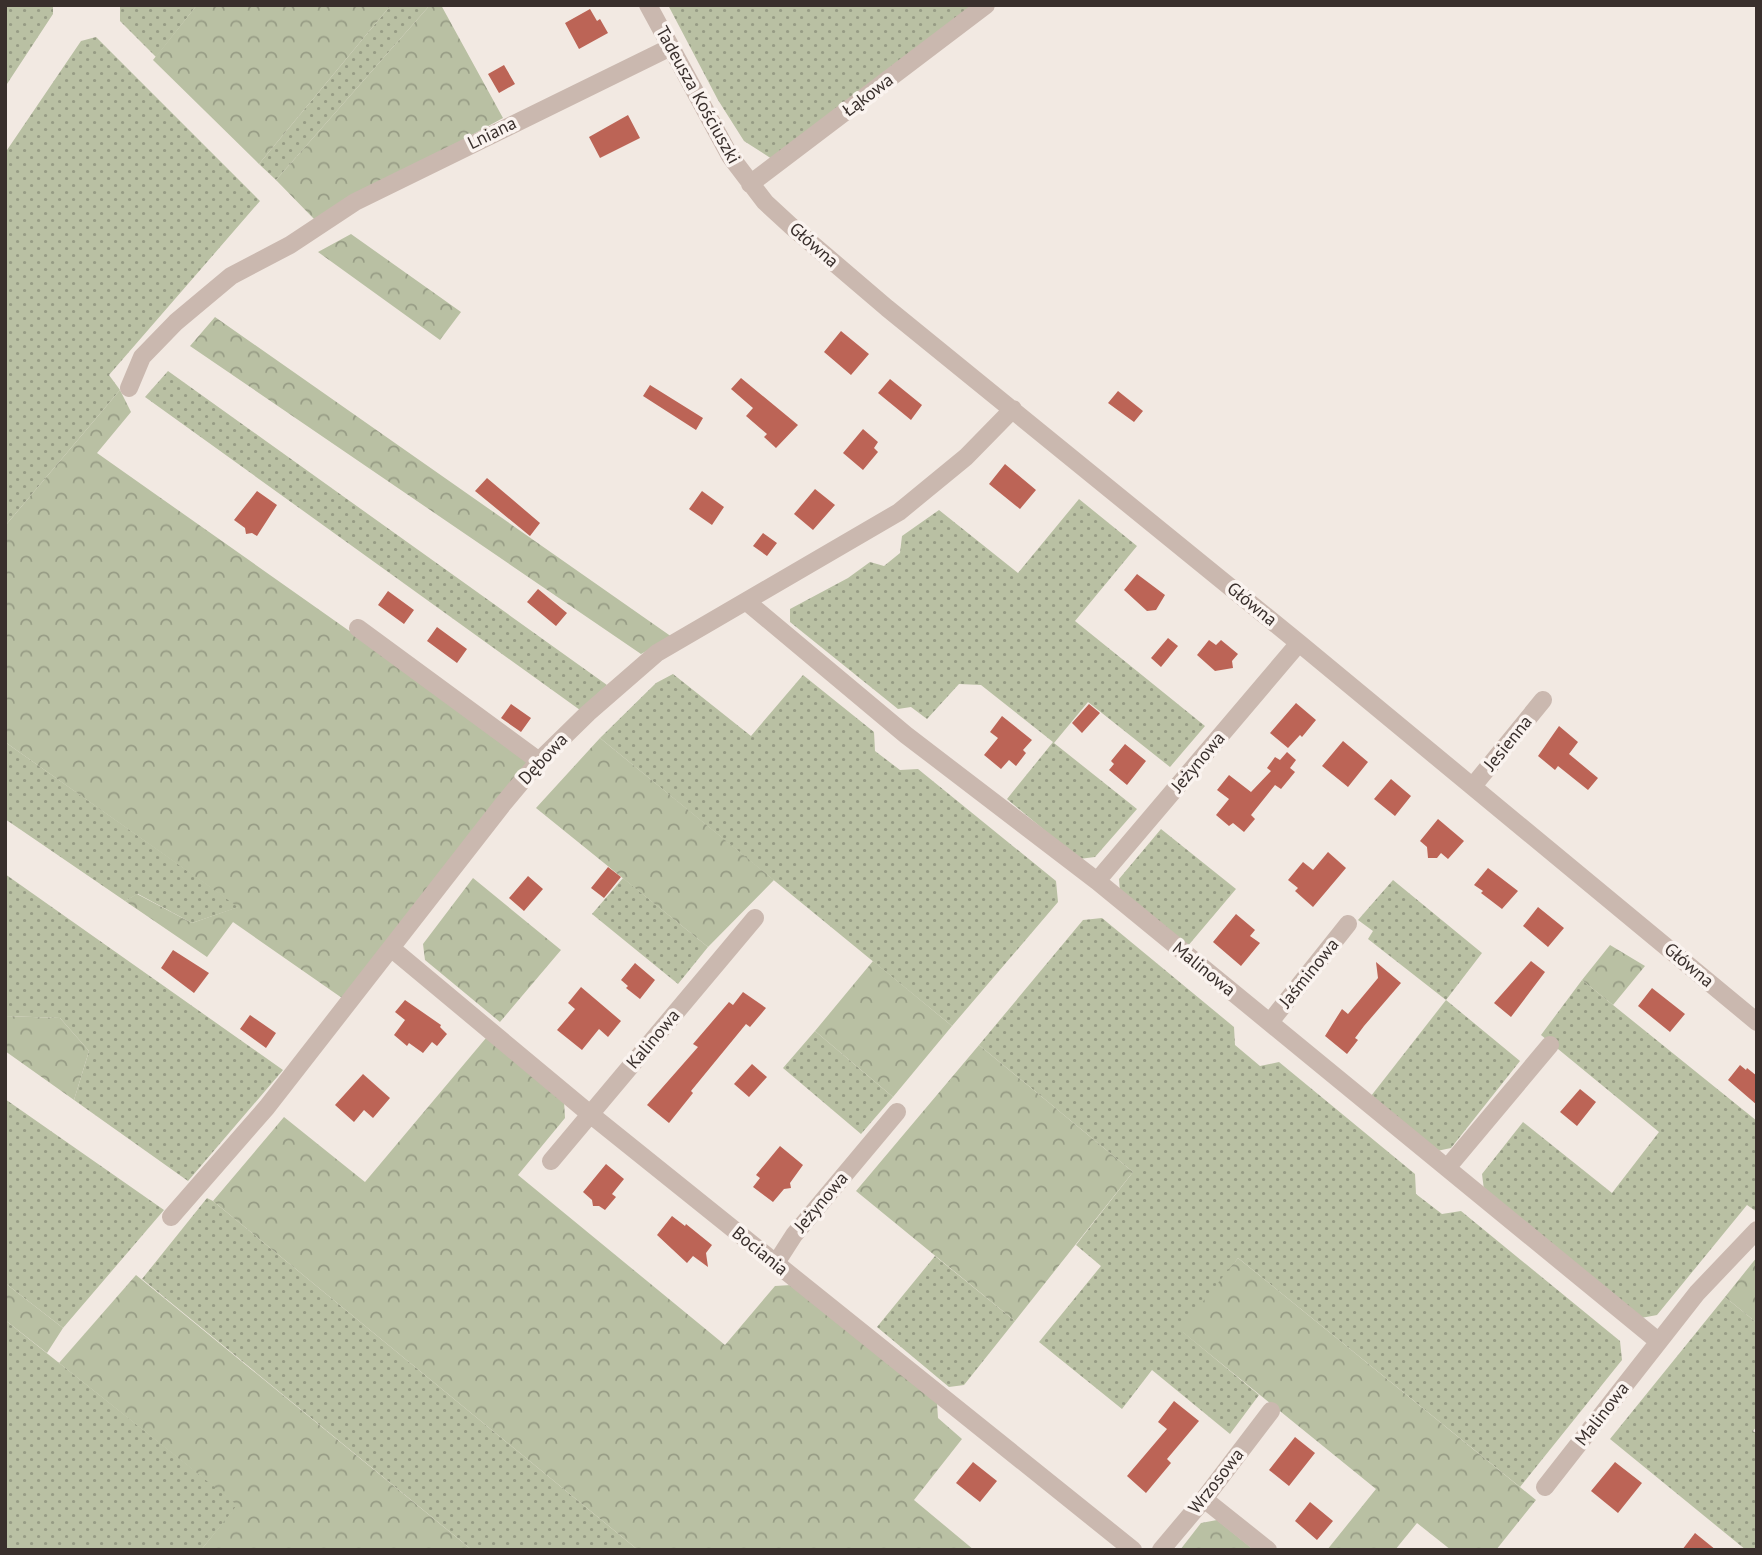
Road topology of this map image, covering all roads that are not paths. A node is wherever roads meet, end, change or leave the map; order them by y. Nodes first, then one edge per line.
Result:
1 (648, 5) edge
2 (986, 5) edge
3 (671, 47) junction
4 (750, 184) junction
5 (129, 388) dead end
6 (1013, 410) junction
7 (747, 602) junction
8 (358, 628) dead end
9 (1299, 643) junction
10 (1543, 700) dead end
11 (539, 761) junction
12 (1473, 786) junction
13 (1097, 881) junction
14 (755, 918) dead end
15 (1348, 924) dead end
16 (391, 948) junction
17 (1270, 1022) junction
18 (1757, 1022) edge
19 (1550, 1045) dead end
20 (897, 1112) dead end
21 (590, 1114) junction
22 (551, 1161) dead end
23 (1447, 1168) junction
24 (171, 1217) dead end
25 (1757, 1230) edge
26 (776, 1263) junction
27 (1658, 1340) junction
28 (1271, 1411) dead end
29 (1545, 1487) dead end
30 (1204, 1499) junction
31 (1133, 1550) edge
32 (1161, 1550) edge
33 (1268, 1550) edge

1 - 3 street, Tadeusza Kościuszki
2 - 4 street, Łąkowa
3 - 4 street, Tadeusza Kościuszki
3 - 5 street, Lniana
4 - 6 street, Główna
6 - 7 street, Dębowa
6 - 9 street, Główna
7 - 11 street, Dębowa
7 - 13 street, Malinowa
8 - 11 street
9 - 12 street, Główna
9 - 13 street, Jeżynowa
10 - 12 street, Jesienna
11 - 16 street, Dębowa
12 - 18 street, Główna
13 - 17 street, Malinowa
14 - 21 street, Kalinowa
15 - 17 street, Jaśminowa
16 - 21 street, Bociania
16 - 24 street, Dębowa
17 - 23 street, Malinowa
19 - 23 street
20 - 26 street, Jeżynowa
21 - 22 street, Kalinowa
21 - 26 street, Bociania
23 - 27 street, Malinowa
25 - 27 street, Malinowa
26 - 31 street, Bociania
27 - 29 street, Malinowa
28 - 30 street, Wrzosowa
30 - 32 street, Wrzosowa
30 - 33 street

